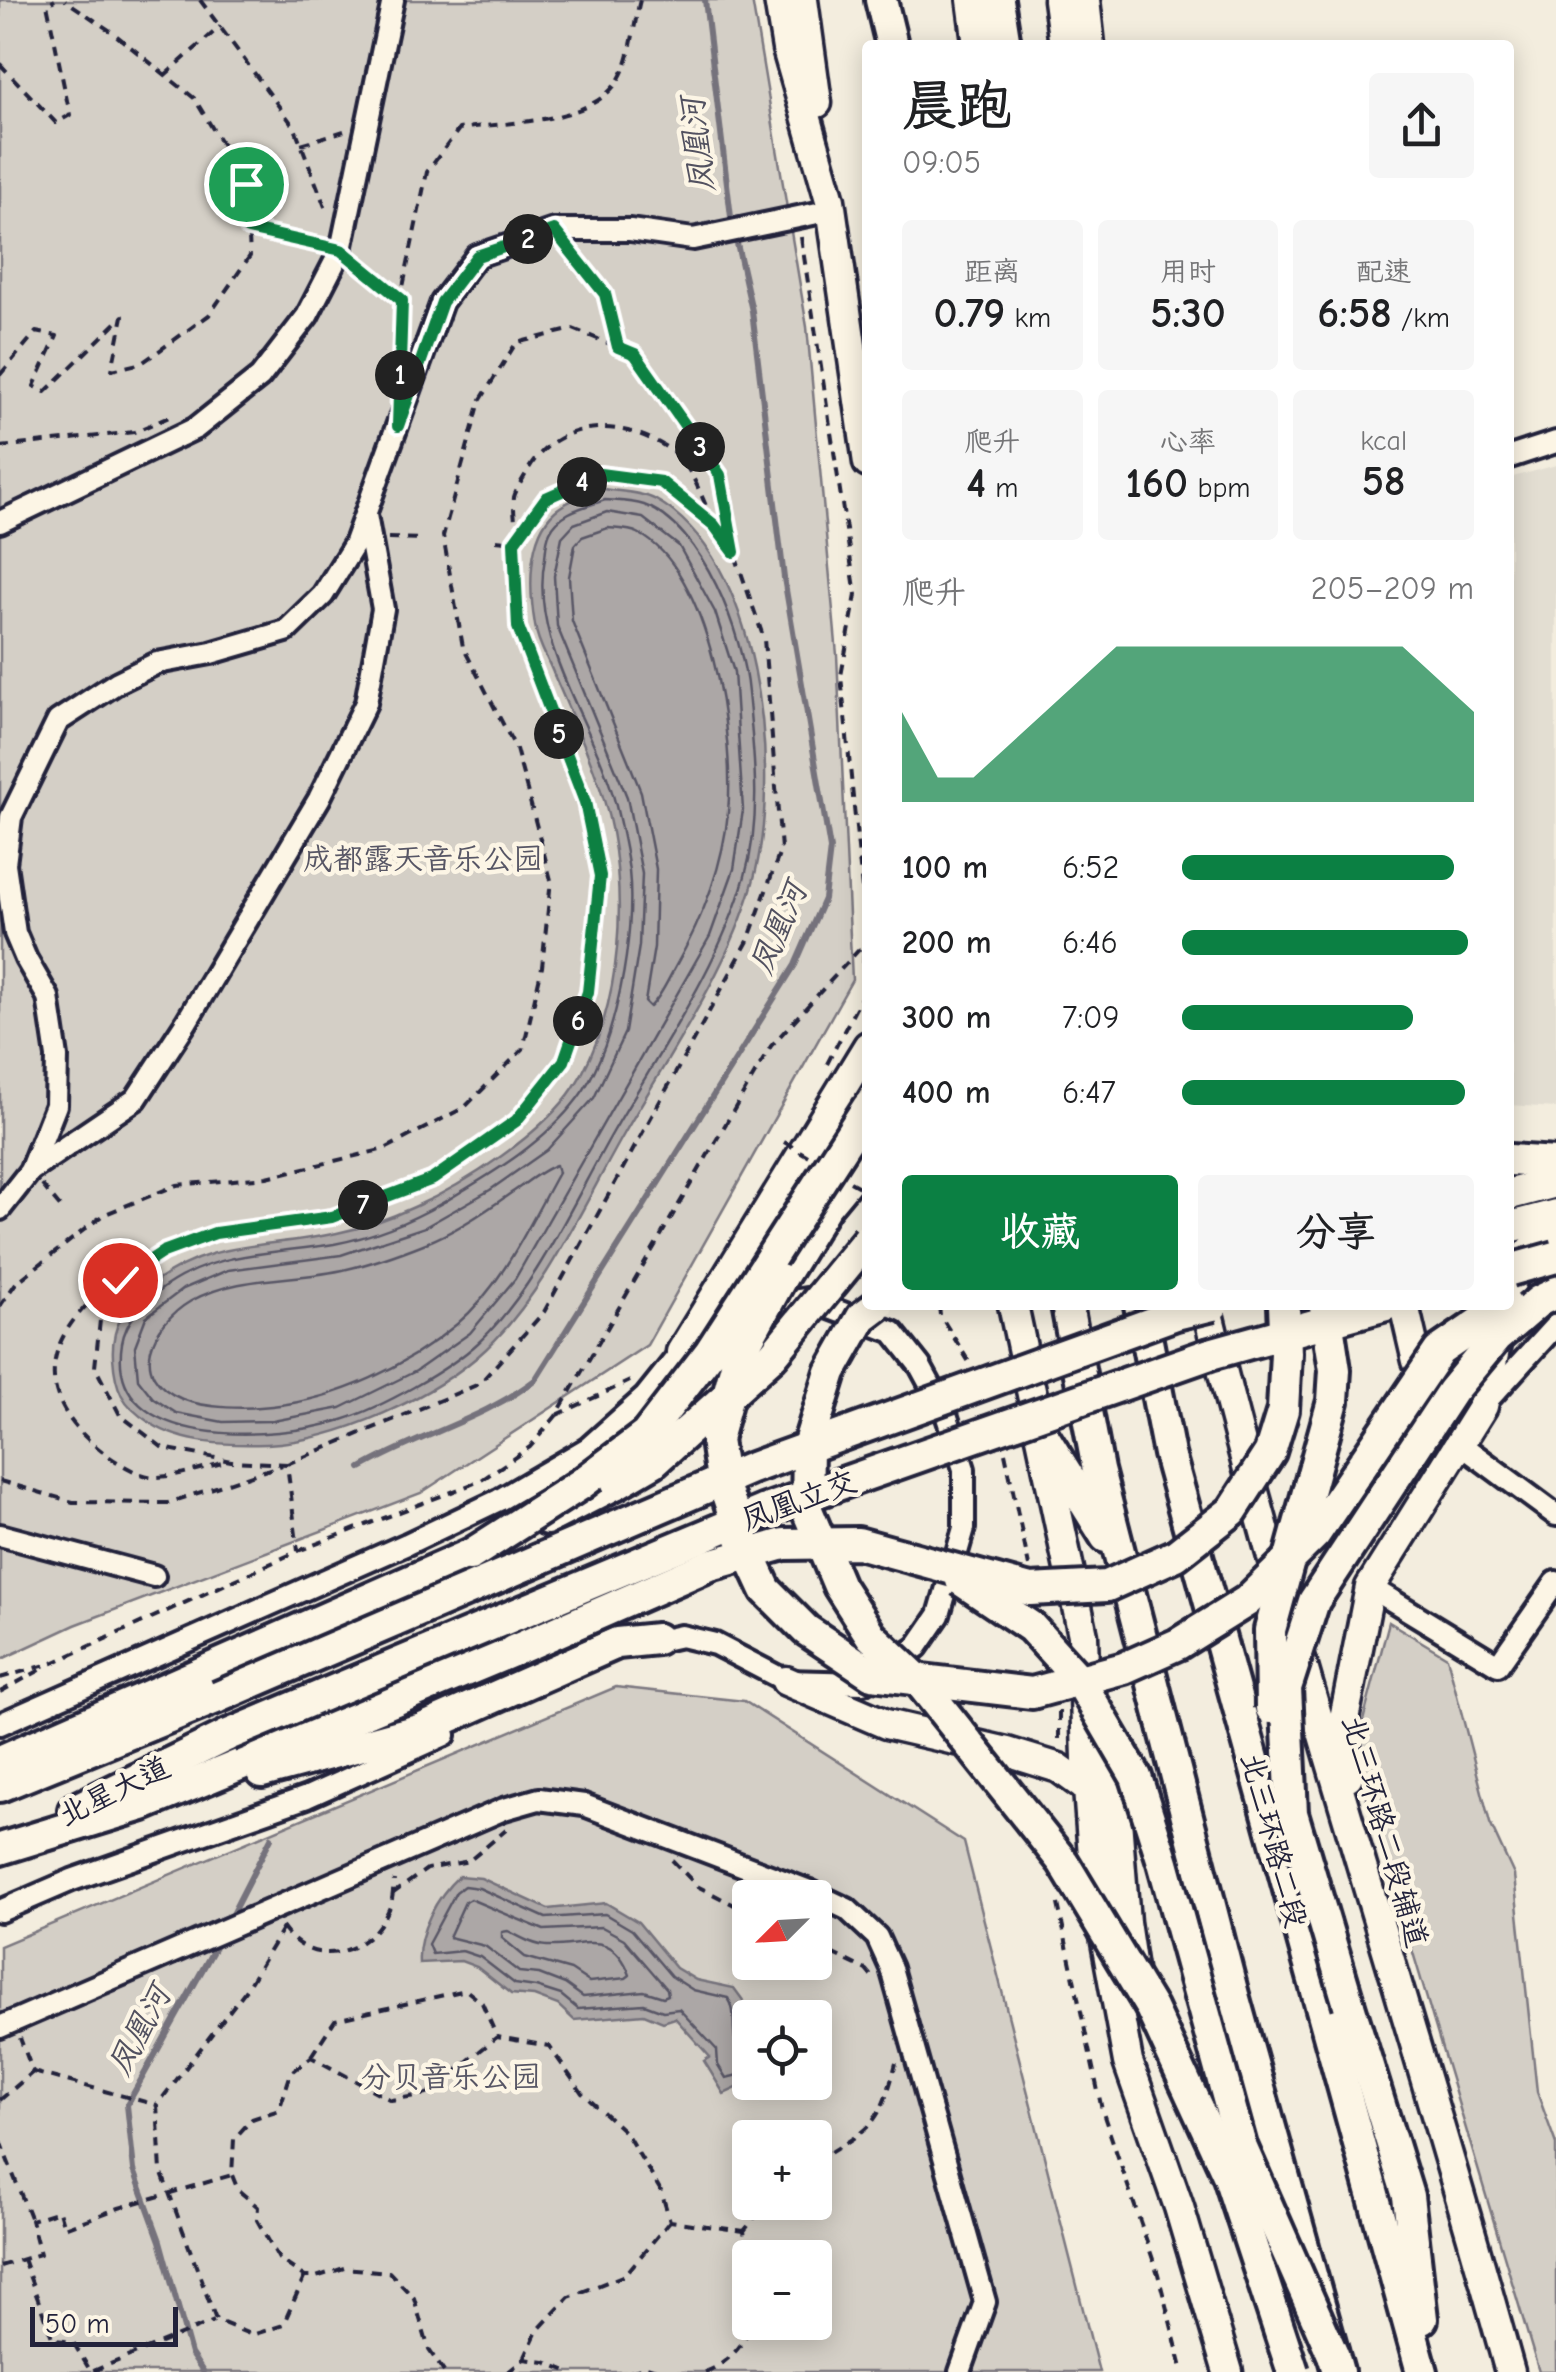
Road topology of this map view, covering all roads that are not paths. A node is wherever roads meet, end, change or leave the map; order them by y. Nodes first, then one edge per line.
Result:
1 (392, 0) edge
2 (779, 0) edge
3 (803, 0) edge
4 (881, 0) edge
5 (889, 0) edge
6 (974, 0) edge
7 (998, 0) edge
8 (1058, 0) edge
9 (1085, 0) edge
10 (892, 40) edge
11 (893, 40) edge
12 (978, 40) edge
13 (1004, 40) edge
14 (1063, 40) edge
15 (1089, 40) edge
16 (831, 205) junction
17 (862, 421) edge
18 (1556, 442) edge
19 (1514, 455) edge
20 (366, 514) junction
21 (0, 522) edge
22 (862, 1056) edge
23 (862, 1116) edge
24 (1514, 1160) edge
25 (862, 1161) edge
26 (1556, 1164) edge
27 (30, 1172) junction
28 (1514, 1175) edge
29 (1556, 1182) edge
30 (1514, 1193) edge
31 (0, 1209) edge
32 (1556, 1215) edge
33 (1514, 1227) edge
34 (1556, 1233) edge
35 (862, 1245) edge
36 (1514, 1245) edge
37 (1556, 1257) edge
38 (1514, 1269) edge
39 (1514, 1276) edge
40 (1556, 1281) edge
41 (1556, 1294) edge
42 (1514, 1299) edge
43 (871, 1310) edge
44 (1014, 1310) edge
45 (1067, 1310) edge
46 (1141, 1310) edge
47 (1191, 1310) edge
48 (1210, 1310) edge
49 (1284, 1310) edge
50 (1327, 1310) edge
51 (1368, 1310) edge
52 (1405, 1310) edge
53 (1498, 1310) edge
54 (1506, 1310) edge
55 (1556, 1324) edge
56 (681, 1352) junction
57 (1483, 1406) junction
58 (1038, 1429) junction
59 (1460, 1444) junction
60 (1556, 1515) edge
61 (0, 1534) edge
62 (470, 1555) junction
63 (934, 1561) junction
64 (1121, 1562) junction
65 (154, 1576) dead end
66 (1556, 1582) edge
67 (1370, 1587) junction
68 (1083, 1636) junction
69 (658, 1639) junction
70 (918, 1680) junction
71 (786, 1681) junction
72 (218, 1697) joint
73 (0, 1724) edge
74 (228, 1735) joint
75 (0, 1761) edge
76 (0, 1786) edge
77 (1088, 1788) junction
78 (143, 1804) junction
79 (1292, 1813) junction
80 (1351, 1831) junction
81 (0, 1848) edge
82 (0, 1911) edge
83 (7, 2025) edge
84 (1179, 2208) junction
85 (1336, 2364) edge
86 (960, 2372) edge
87 (1228, 2372) edge
88 (1293, 2372) edge
89 (1425, 2372) edge
90 (1510, 2372) edge

1 - 21 street
2 - 16 main road
3 - 16 main road
4 - 10 highway
5 - 11 highway
6 - 12 highway
7 - 13 highway
8 - 14 main road
9 - 15 main road
16 - 17 main road
16 - 20 street
18 - 19 street
20 - 27 street
20 - 27 street
22 - 56 main road
23 - 62 highway, bridge
24 - 26 highway
25 - 70 highway, bridge
26 - 28 street
27 - 31 street
29 - 30 highway
32 - 33 highway
34 - 36 main road
34 - 39 main road
35 - 62 highway, bridge
37 - 38 highway, bridge
40 - 42 highway
41 - 79 highway, bridge
43 - 70 highway, bridge
44 - 58 main road
45 - 64 highway
46 - 89 highway, 北三环路二段
47 - 72 highway, 凤凰立交, bridge
48 - 80 main road, 北三环路二段辅道
49 - 63 highway, bridge
50 - 79 highway, bridge
51 - 74 highway, 凤凰立交, bridge
52 - 57 main road
53 - 70 highway, bridge
54 - 57 main road
55 - 57 street
56 - 71 street
56 - 73 street
57 - 59 main road
58 - 64 highway
58 - 68 main road
59 - 60 street
59 - 67 main road
61 - 65 street
62 - 75 highway
63 - 78 highway, bridge
63 - 85 highway, bridge
64 - 85 highway, bridge
66 - 67 street
67 - 80 main road
68 - 77 main road
68 - 84 main road
69 - 71 street
69 - 78 highway
69 - 82 street
70 - 88 highway, bridge
71 - 77 main road
72 - 76 highway, 北星大道
74 - 81 highway, 北星大道
77 - 84 main road
78 - 81 highway
79 - 89 highway, bridge
80 - 90 main road, 北三环路二段辅道
83 - 86 street
84 - 87 main road

